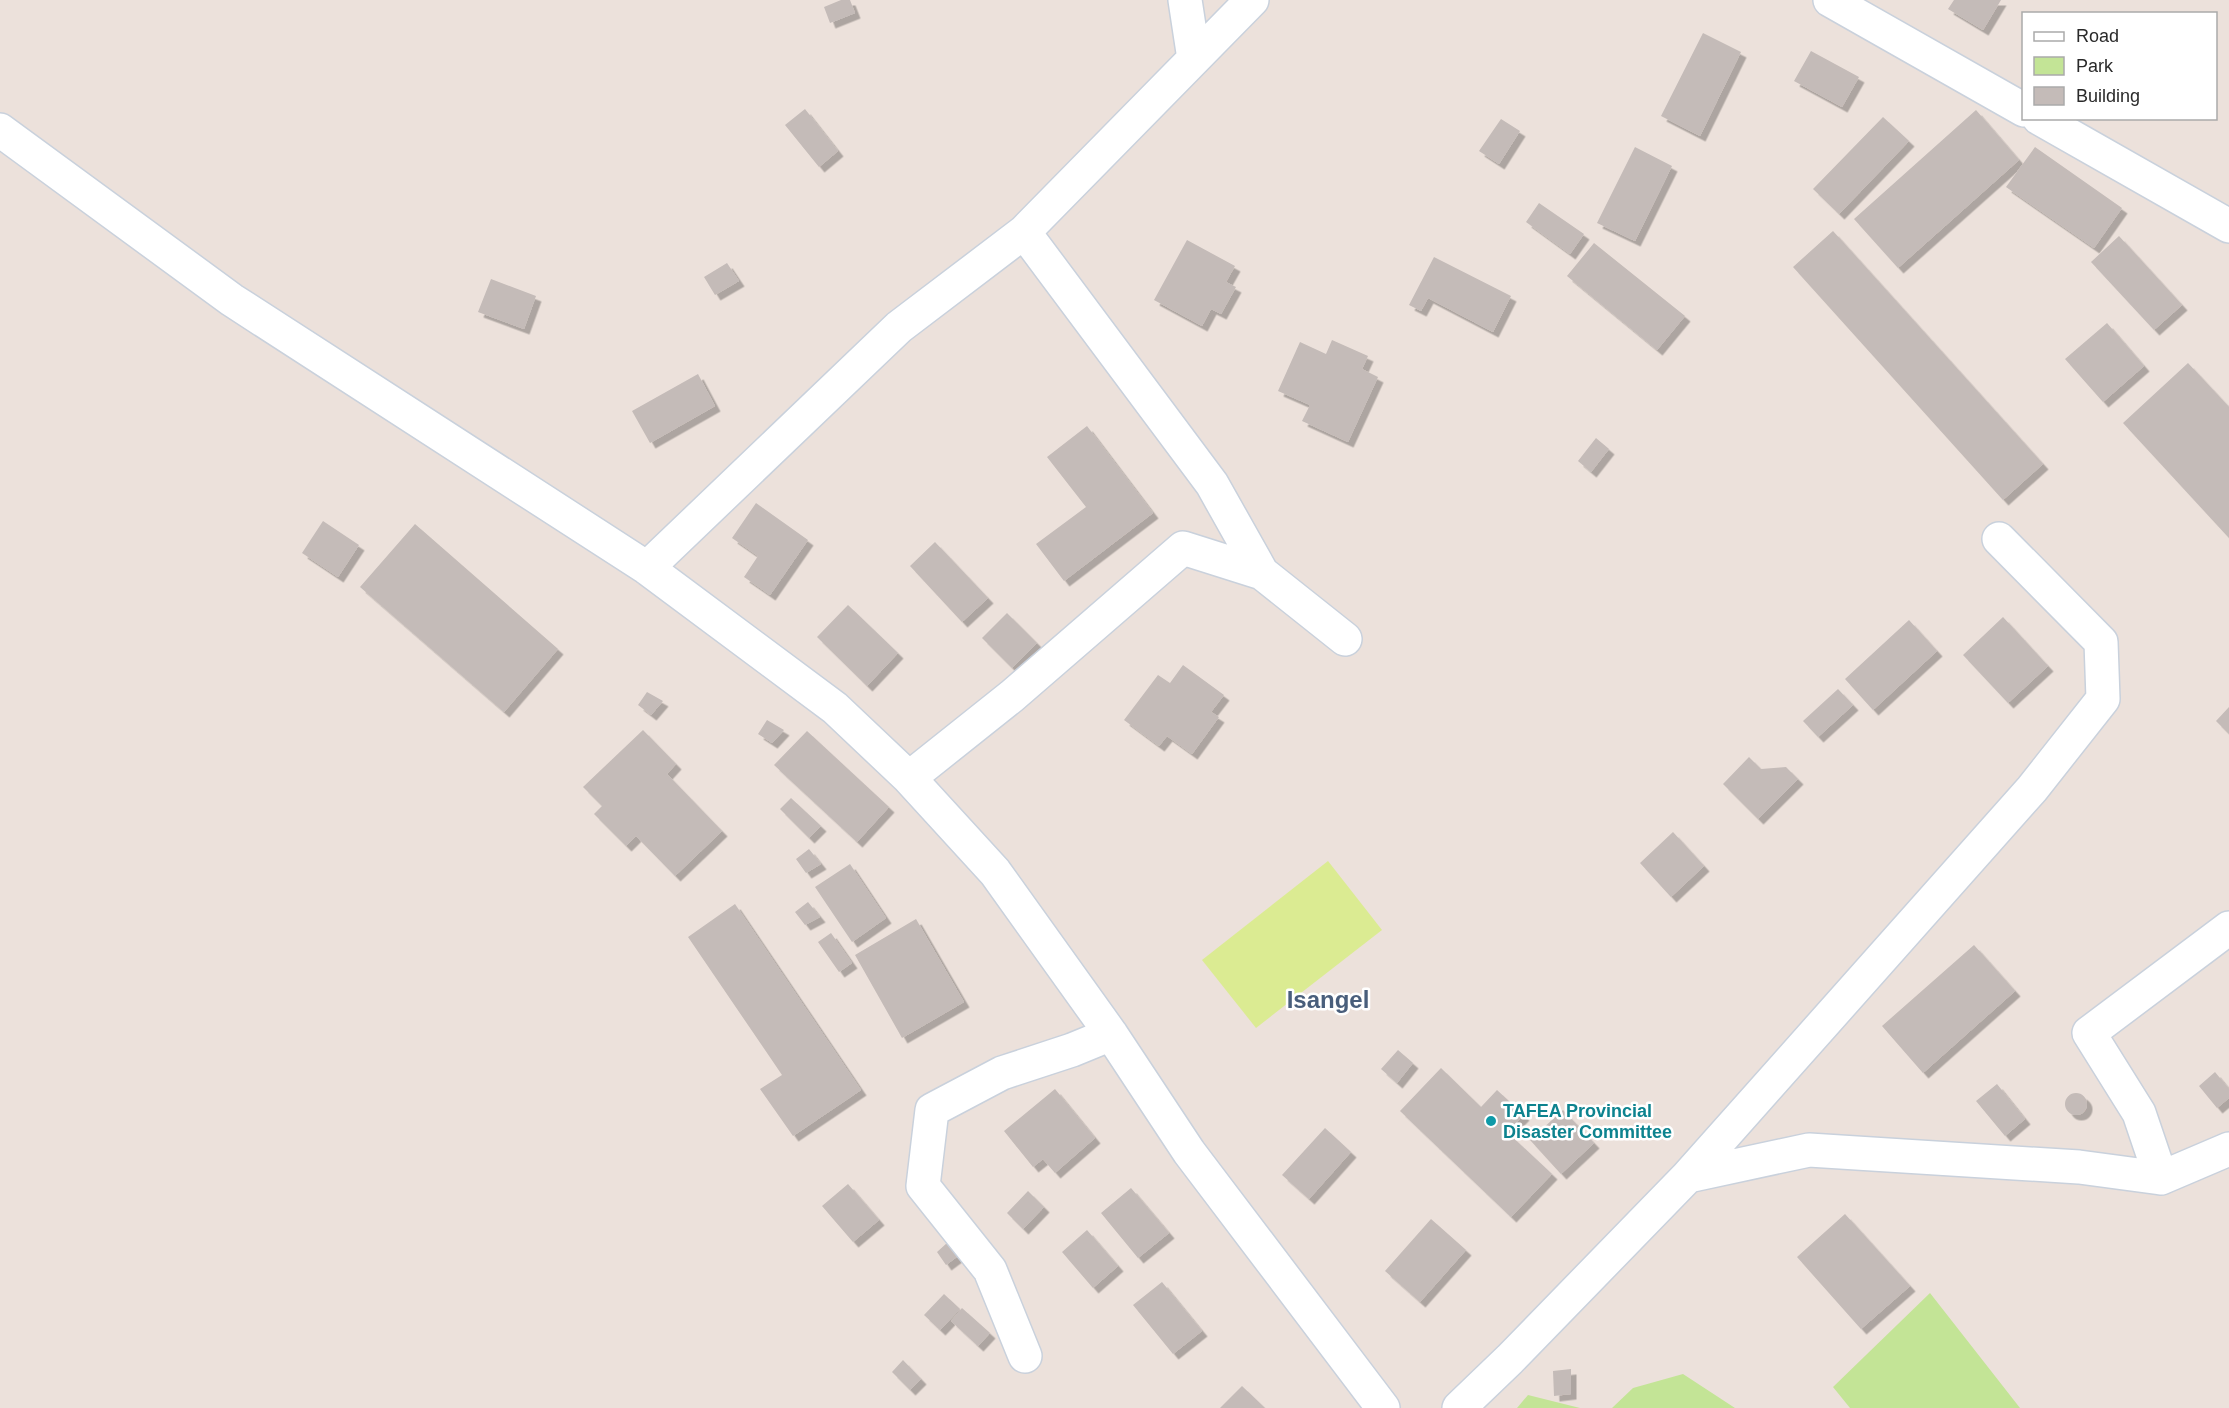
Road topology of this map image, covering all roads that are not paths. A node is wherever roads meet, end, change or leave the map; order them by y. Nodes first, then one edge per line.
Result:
1 (1185, 0) edge
2 (1252, 0) edge
3 (1830, 0) edge
4 (1194, 59) junction
5 (2022, 109) edge
6 (2043, 120) edge
7 (0, 130) edge
8 (2229, 226) edge
9 (1024, 232) junction
10 (1999, 539) dead end
11 (647, 568) junction
12 (1262, 573) junction
13 (1345, 639) dead end
14 (909, 778) junction
15 (2229, 928) edge
16 (1111, 1034) junction
17 (2229, 1149) edge
18 (1688, 1176) junction
19 (2161, 1178) junction
20 (1025, 1356) dead end
21 (1383, 1408) edge
22 (1459, 1408) edge

1 - 4 street
2 - 4 street
3 - 5 street
4 - 9 street
6 - 8 street
7 - 11 street
9 - 11 street
9 - 12 street
10 - 18 street
11 - 14 street
12 - 13 street
12 - 14 street
14 - 16 street
15 - 19 street
16 - 20 street
16 - 21 street
17 - 19 street
18 - 19 street
18 - 22 street

